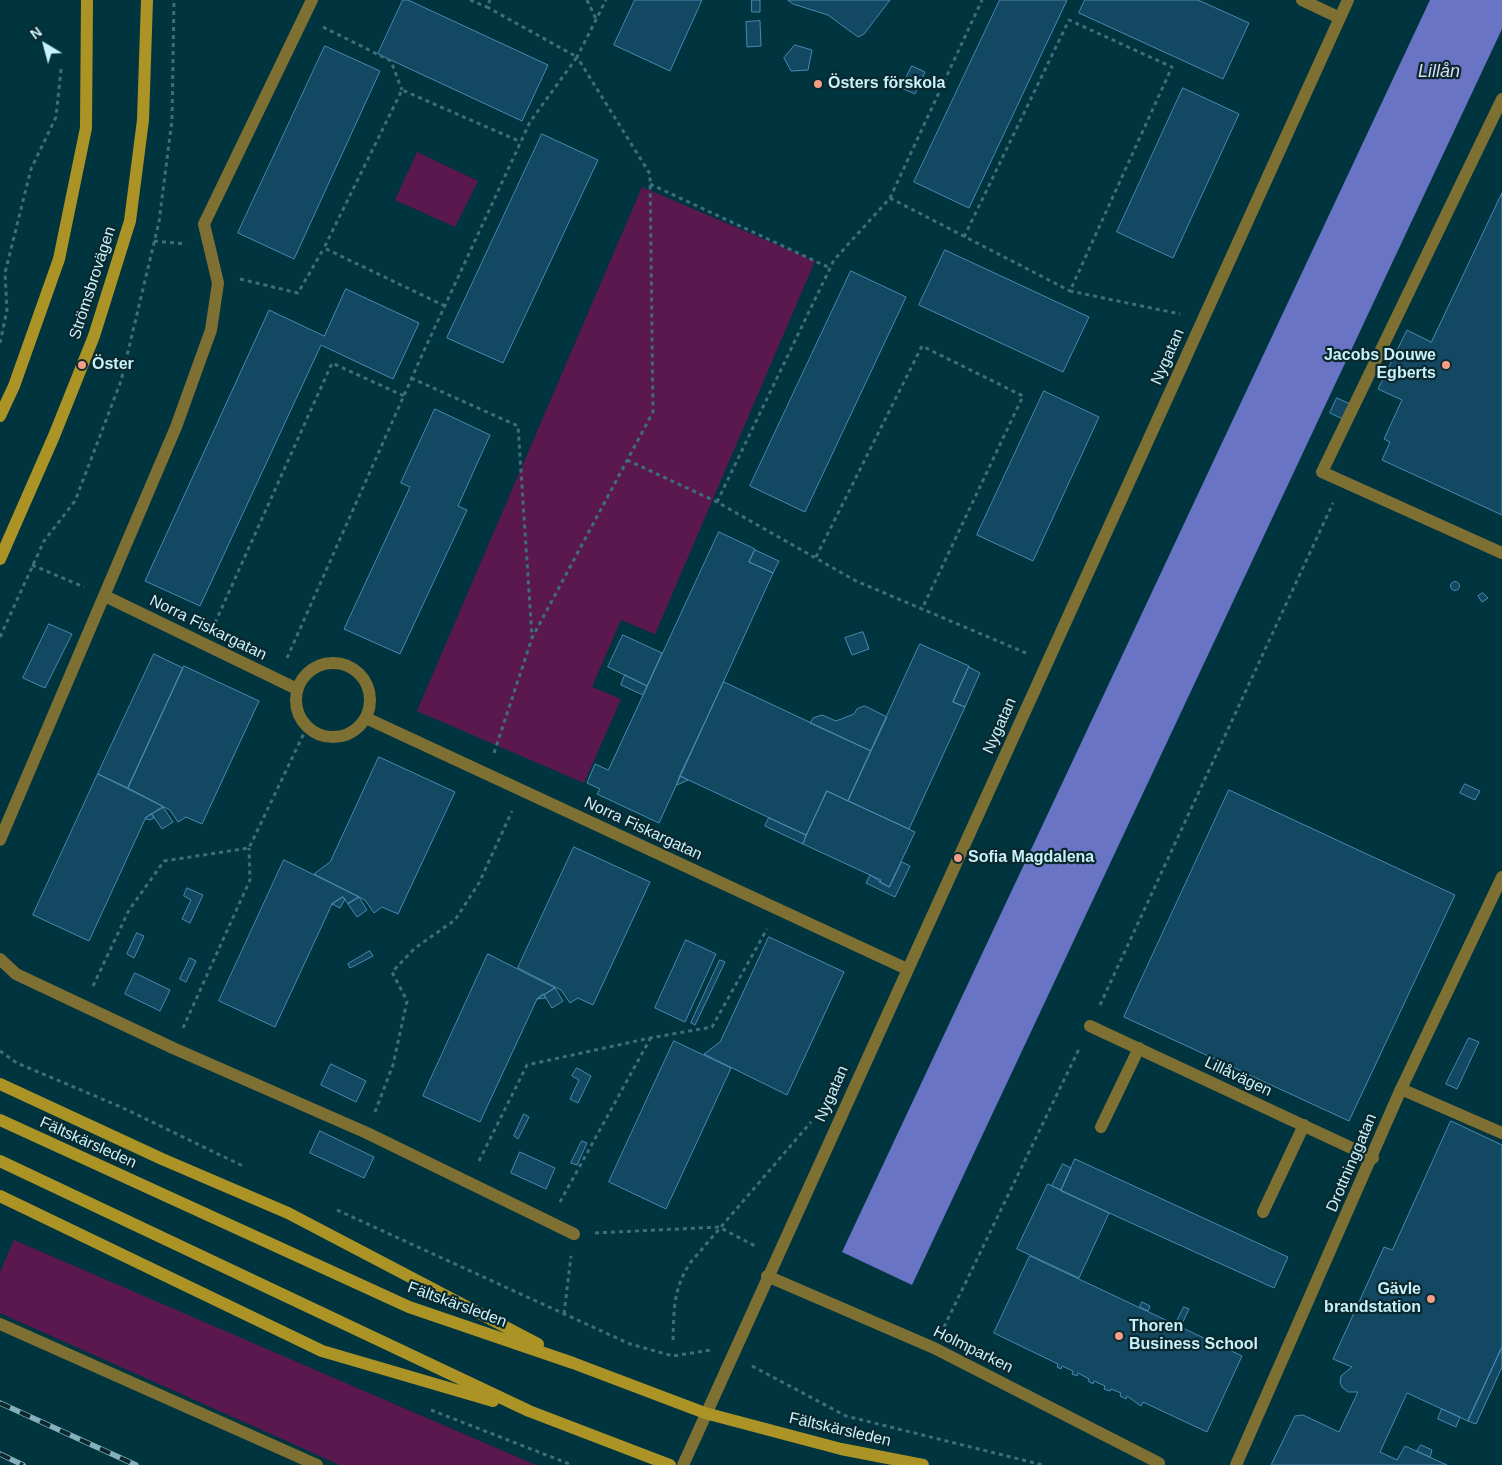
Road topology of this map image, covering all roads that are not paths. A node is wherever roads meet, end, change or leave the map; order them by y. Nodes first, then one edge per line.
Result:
1 (87, 0) edge
2 (147, 0) edge
3 (312, 0) edge
4 (1302, 0) edge
5 (1348, 0) edge
6 (1340, 18) junction
7 (1502, 99) edge
8 (0, 416) edge
9 (1502, 553) edge
10 (0, 559) edge
11 (105, 596) junction
12 (297, 689) junction
13 (366, 718) junction
14 (0, 840) edge
15 (1502, 877) edge
16 (0, 959) edge
17 (907, 969) junction
18 (1090, 1026) road end
19 (1139, 1048) junction
20 (0, 1084) edge
21 (1401, 1089) junction
22 (0, 1120) edge
23 (1304, 1126) junction
24 (1101, 1127) dead end
25 (1502, 1133) edge
26 (1373, 1158) junction
27 (0, 1161) edge
28 (0, 1196) edge
29 (1263, 1212) dead end
30 (574, 1234) road end
31 (767, 1276) junction
32 (0, 1324) edge
33 (573, 1362) junction
34 (529, 1411) junction
35 (705, 1413) junction
36 (1159, 1462) dead end
37 (318, 1465) edge
38 (670, 1465) edge
39 (683, 1465) edge
40 (923, 1465) edge
41 (1236, 1465) edge

1 - 8 main road
2 - 10 main road, Strömsbrovägen
3 - 11 street
4 - 6 street
5 - 6 street, Nygatan
6 - 17 street, Nygatan
7 - 9 street
11 - 12 street, Norra Fiskargatan
11 - 14 street
12 - 13 street
12 - 13 street
13 - 17 street, Norra Fiskargatan
15 - 21 street, Drottninggatan
16 - 30 street
17 - 31 street, Nygatan
18 - 19 street, Lillåvägen
19 - 23 street, Lillåvägen
19 - 24 street
20 - 33 main road
21 - 25 street
21 - 26 street, Drottninggatan
22 - 33 main road, Fältskärsleden
23 - 26 street, Lillåvägen
23 - 29 street
26 - 41 street, Drottninggatan
27 - 34 main road
28 - 34 main road
31 - 35 street, Nygatan
31 - 36 street, Holmparken
32 - 37 street
33 - 35 main road, Fältskärsleden
34 - 38 main road
35 - 39 street, Nygatan
35 - 40 main road, Fältskärsleden

